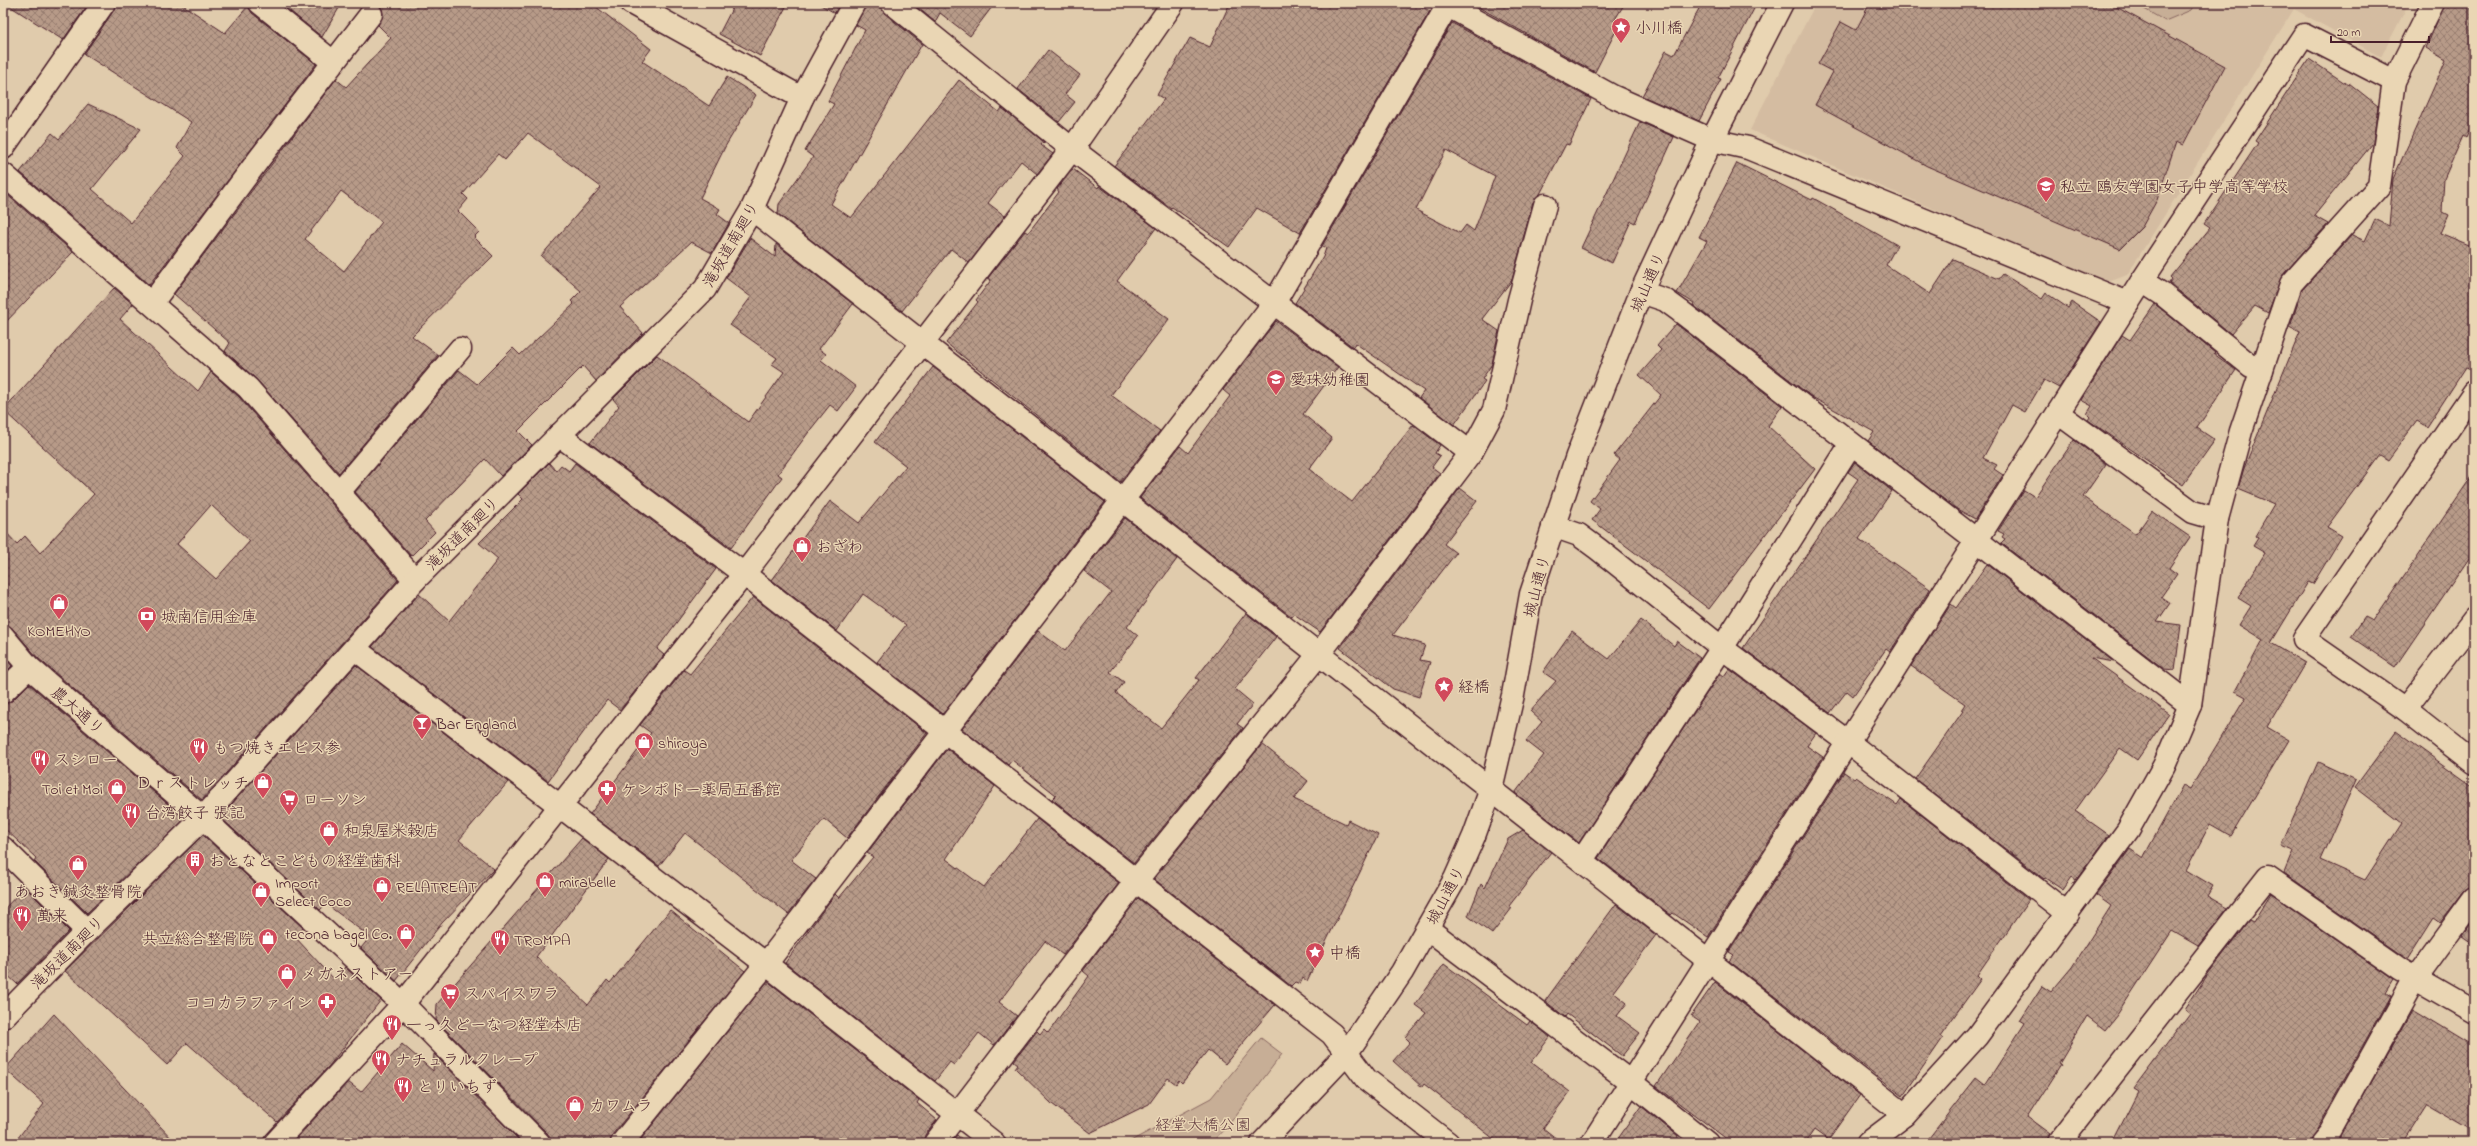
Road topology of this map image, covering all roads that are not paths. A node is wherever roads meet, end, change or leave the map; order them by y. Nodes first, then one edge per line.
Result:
1 (104, 3) edge
2 (260, 3) edge
3 (632, 3) edge
4 (854, 3) edge
5 (892, 3) edge
6 (1173, 3) edge
7 (1782, 3) edge
8 (2433, 3) edge
9 (1447, 4) edge
10 (371, 14) dead end
11 (333, 62) junction
12 (2394, 80) junction
13 (802, 98) junction
14 (1712, 140) junction
15 (3, 148) edge
16 (1072, 148) junction
17 (3, 174) edge
18 (1545, 205) dead end
19 (752, 209) junction
20 (2142, 281) junction
21 (1641, 292) junction
22 (152, 303) junction
23 (1274, 303) junction
24 (2128, 303) junction
25 (922, 344) junction
26 (460, 350) dead end
27 (2262, 370) junction
28 (2474, 392) edge
29 (2058, 413) junction
30 (559, 435) junction
31 (1851, 444) junction
32 (1471, 453) junction
33 (339, 492) junction
34 (1123, 500) junction
35 (2217, 519) junction
36 (1553, 526) junction
37 (1977, 540) junction
38 (744, 574) junction
39 (415, 580) junction
40 (2474, 618) edge
41 (3, 636) edge
42 (1722, 648) junction
43 (355, 649) junction
44 (1319, 654) junction
45 (29, 668) junction
46 (3, 692) edge
47 (2190, 705) junction
48 (2405, 710) junction
49 (945, 732) junction
50 (1848, 742) junction
51 (2474, 763) edge
52 (1491, 789) junction
53 (558, 806) junction
54 (204, 818) junction
55 (3, 848) edge
56 (1582, 860) junction
57 (1136, 881) junction
58 (2474, 898) edge
59 (2068, 914) junction
60 (1428, 928) junction
61 (87, 931) junction
62 (1707, 960) junction
63 (766, 964) junction
64 (2415, 979) junction
65 (403, 1004) junction
66 (2474, 1012) edge
67 (3, 1017) edge
68 (1346, 1054) junction
69 (1632, 1083) junction
70 (958, 1114) junction
71 (1905, 1115) junction
72 (2063, 1141) edge
73 (275, 1143) edge
74 (539, 1143) edge
75 (622, 1143) edge
76 (935, 1143) edge
77 (994, 1143) edge
78 (1262, 1143) edge
79 (1448, 1143) edge
80 (1592, 1143) edge
81 (1707, 1143) edge
82 (1868, 1143) edge
83 (2321, 1143) edge

1 - 15 street
2 - 11 street
3 - 13 street
4 - 13 street, 滝坂道南廻り
5 - 16 street
6 - 16 street
7 - 14 street, 城山通り
8 - 12 street
9 - 14 street
9 - 23 street
10 - 11 street
11 - 22 street
12 - 20 street
12 - 27 street
13 - 19 street, 滝坂道南廻り
14 - 21 street, 城山通り
14 - 24 street
16 - 23 street
16 - 25 street
17 - 22 street
18 - 32 street
19 - 25 street
19 - 30 street, 滝坂道南廻り
20 - 24 street
20 - 27 street
21 - 31 street
21 - 36 street, 城山通り
22 - 33 street
23 - 32 street
23 - 34 street
24 - 29 street
25 - 34 street
25 - 38 street
26 - 33 street
27 - 35 street
28 - 48 street
29 - 35 street
29 - 37 street
30 - 38 street
30 - 39 street, 滝坂道南廻り
31 - 37 street
31 - 42 street
32 - 44 street
33 - 39 street
34 - 44 street
34 - 49 street
35 - 47 street
36 - 42 street
36 - 52 street, 城山通り
37 - 47 street
37 - 50 street
38 - 49 street
38 - 53 street
39 - 43 street, 滝坂道南廻り
40 - 48 street
41 - 45 street, 農大通り
42 - 50 street
42 - 56 street
43 - 53 street
43 - 54 street, 滝坂道南廻り
44 - 52 street
44 - 57 street
45 - 46 street
45 - 54 street, 農大通り
47 - 59 street
48 - 51 street
49 - 57 street
49 - 63 street
50 - 59 street
50 - 62 street
52 - 56 street
52 - 60 street, 城山通り
53 - 63 street
53 - 65 street
54 - 61 street, 滝坂道南廻り
54 - 65 street, 農大通り
55 - 61 street
56 - 62 street
57 - 68 street
57 - 70 street
58 - 64 street
59 - 71 street
60 - 68 street, 城山通り
60 - 69 street
61 - 67 street, 滝坂道南廻り
62 - 69 street
62 - 71 street
63 - 70 street
63 - 75 street
64 - 66 street
64 - 72 street
64 - 83 street
65 - 73 street
65 - 74 street, 農大通り
68 - 78 street, 城山通り
68 - 79 street
69 - 80 street
69 - 81 street
70 - 76 street
70 - 77 street
71 - 82 street

